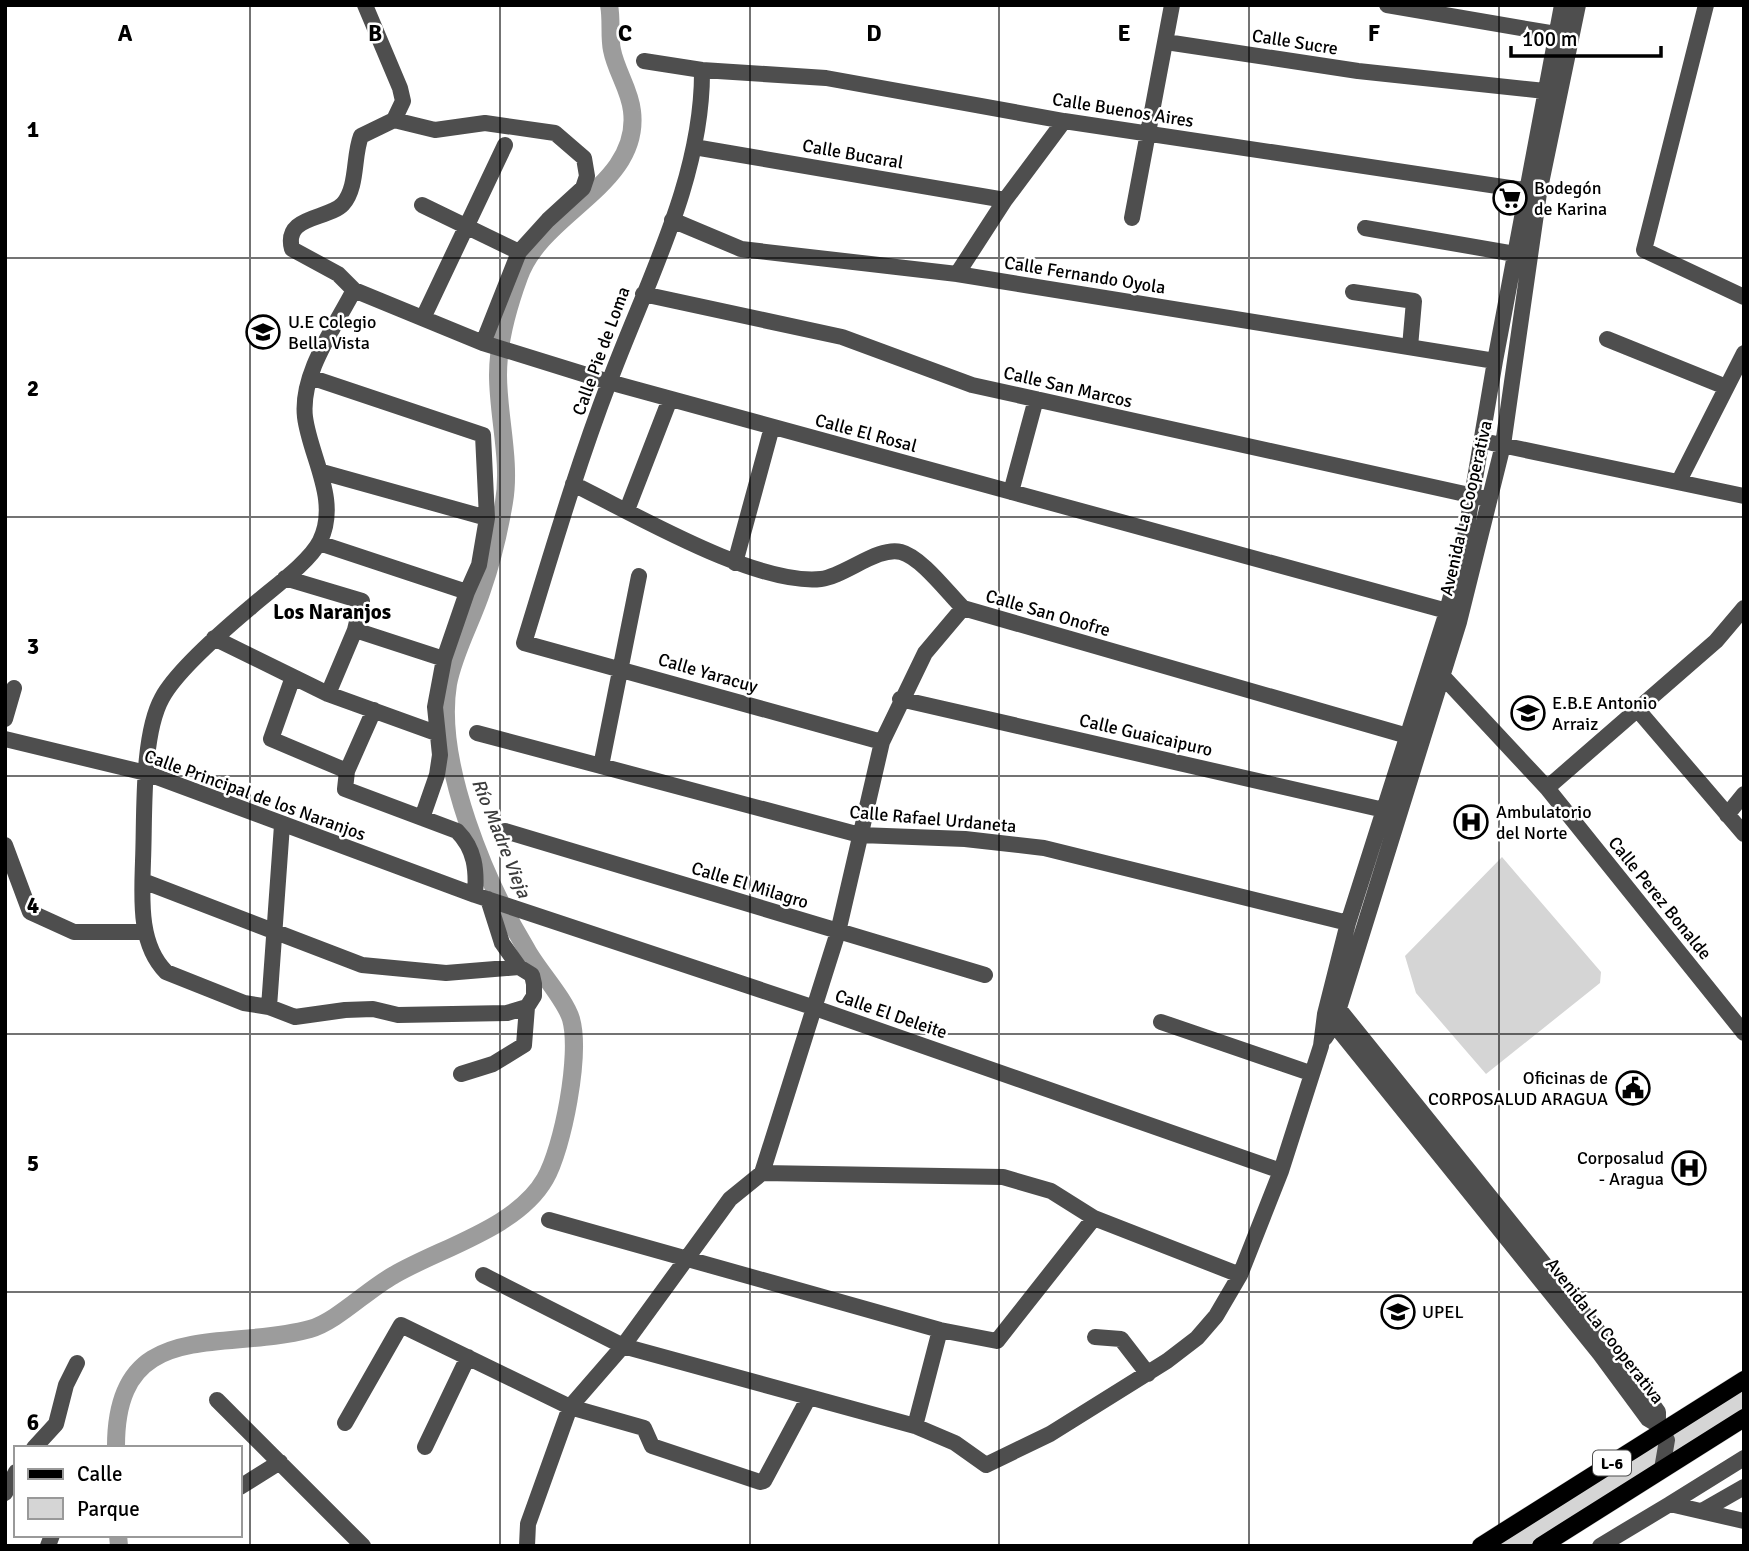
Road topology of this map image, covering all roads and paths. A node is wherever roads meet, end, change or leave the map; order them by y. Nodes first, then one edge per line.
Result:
1 (365, 5) edge
2 (1172, 5) edge
3 (1387, 5) edge
4 (1562, 5) edge
5 (1578, 5) edge
6 (1706, 5) edge
7 (1556, 34) junction
8 (1166, 42) junction
9 (644, 61) dead end
10 (702, 70) junction
11 (1545, 91) junction
12 (394, 120) junction
13 (1064, 121) junction
14 (1150, 134) junction
15 (505, 145) dead end
16 (694, 147) junction
17 (1533, 191) junction
18 (1005, 200) junction
19 (422, 205) dead end
20 (1132, 218) dead end
21 (672, 220) junction
22 (468, 226) junction
23 (1365, 228) dead end
24 (519, 252) junction
25 (1515, 254) junction
26 (957, 274) junction
27 (354, 290) junction
28 (1353, 292) dead end
29 (643, 294) junction
30 (1744, 297) edge
31 (423, 318) junction
32 (1606, 339) dead end
33 (495, 347) junction
34 (1410, 347) junction
35 (1744, 353) edge
36 (1495, 361) junction
37 (310, 377) junction
38 (608, 382) junction
39 (1727, 387) junction
40 (670, 399) junction
41 (1036, 399) junction
42 (772, 427) junction
43 (1483, 441) junction
44 (1503, 445) junction
45 (322, 472) junction
46 (1679, 481) junction
47 (573, 484) junction
48 (1011, 492) junction
49 (1473, 496) junction
50 (1744, 496) edge
51 (1490, 500) junction
52 (627, 510) junction
53 (488, 518) junction
54 (319, 543) junction
55 (736, 563) junction
56 (639, 576) dead end
57 (285, 578) junction
58 (467, 592) junction
59 (963, 608) junction
60 (1744, 608) edge
61 (1447, 611) junction
62 (355, 630) junction
63 (214, 638) junction
64 (524, 643) joint
65 (444, 659) junction
66 (621, 669) junction
67 (1436, 669) junction
68 (293, 677) junction
69 (14, 688) dead end
70 (328, 694) junction
71 (900, 699) junction
72 (1637, 709) junction
73 (374, 710) junction
74 (5, 719) edge
75 (436, 733) junction
76 (477, 733) dead end
77 (1414, 738) junction
78 (5, 739) edge
79 (881, 742) junction
80 (600, 766) junction
81 (347, 771) junction
82 (146, 774) junction
83 (1547, 788) junction
84 (1744, 794) edge
85 (1384, 810) junction
86 (1727, 815) junction
87 (422, 818) junction
88 (282, 825) junction
89 (505, 831) dead end
90 (1744, 834) edge
91 (860, 835) junction
92 (5, 845) edge
93 (142, 881) junction
94 (492, 900) junction
95 (1348, 923) junction
96 (145, 932) junction
97 (838, 932) junction
98 (276, 933) junction
99 (519, 967) junction
100 (985, 975) dead end
101 (269, 1007) junction
102 (527, 1007) junction
103 (815, 1008) junction
104 (1331, 1011) junction
105 (1161, 1022) dead end
106 (1744, 1033) edge
107 (461, 1073) dead end
108 (1310, 1073) junction
109 (1280, 1171) junction
110 (762, 1173) junction
111 (1094, 1218) junction
112 (549, 1220) dead end
113 (683, 1260) junction
114 (483, 1275) dead end
115 (1240, 1275) junction
116 (940, 1330) junction
117 (1095, 1337) dead end
118 (623, 1346) junction
119 (468, 1357) junction
120 (78, 1363) dead end
121 (1148, 1374) junction
122 (1744, 1380) edge
123 (808, 1397) junction
124 (217, 1400) dead end
125 (570, 1407) junction
126 (1744, 1418) edge
127 (345, 1423) dead end
128 (915, 1426) junction
129 (1662, 1432) junction
130 (36, 1446) edge
131 (425, 1447) dead end
132 (1695, 1448) junction
133 (1744, 1458) edge
134 (280, 1462) junction
135 (1662, 1469) junction
136 (14, 1476) edge
137 (242, 1486) edge
138 (1744, 1487) edge
139 (5, 1493) edge
140 (1670, 1504) junction
141 (1702, 1511) junction
142 (1744, 1521) edge
143 (363, 1546) edge
144 (527, 1546) edge
145 (1481, 1546) edge
146 (1541, 1546) edge
147 (1600, 1546) edge

1 - 12 street
2 - 8 street
3 - 7 street
4 - 7 street, Avenida La Cooperativa
5 - 17 street, Avenida La Cooperativa
6 - 30 street
7 - 11 street, Avenida La Cooperativa
8 - 11 street, Calle Sucre
8 - 14 street
9 - 10 street, Calle Buenos Aires
10 - 13 street, Calle Buenos Aires
10 - 16 street, Calle Pie de Loma
11 - 17 street, Avenida La Cooperativa
12 - 24 street
12 - 27 street, Calle El Rosal
13 - 14 street, Calle Buenos Aires
13 - 18 street
14 - 17 street, Calle Buenos Aires
14 - 20 street
15 - 22 street
16 - 18 street, Calle Bucaral
16 - 21 street, Calle Pie de Loma
17 - 25 street, Avenida La Cooperativa
17 - 44 street, Avenida La Cooperativa
18 - 26 street
19 - 22 street
21 - 26 street, Calle Fernando Oyola
21 - 29 street, Calle Pie de Loma
22 - 24 street
22 - 31 street
23 - 25 street
24 - 33 street
25 - 36 street, Avenida La Cooperativa
26 - 34 street, Calle Fernando Oyola
27 - 31 street, Calle El Rosal
27 - 37 street
28 - 34 street
29 - 38 street, Calle Pie de Loma
29 - 41 street, Calle San Marcos
31 - 33 street, Calle El Rosal
32 - 39 street
33 - 38 street, Calle El Rosal
34 - 36 street, Calle Fernando Oyola
35 - 39 street
36 - 43 street, Avenida La Cooperativa
37 - 45 street
37 - 53 street
38 - 40 street, Calle El Rosal
38 - 47 street, Calle Pie de Loma
39 - 46 street
40 - 42 street, Calle El Rosal
40 - 52 street
41 - 48 street
41 - 49 street, Calle San Marcos
42 - 48 street, Calle El Rosal
42 - 55 street
43 - 44 street
43 - 49 street, Avenida La Cooperativa
44 - 46 street
44 - 51 street, Avenida La Cooperativa
45 - 53 street
45 - 54 street
46 - 50 street
47 - 52 street, Calle San Onofre
47 - 64 street, Calle Pie de Loma
48 - 61 street, Calle El Rosal
49 - 51 street, Calle San Marcos
49 - 61 street, Avenida La Cooperativa
51 - 67 street, Avenida La Cooperativa
52 - 55 street, Calle San Onofre
53 - 58 street
54 - 57 street
54 - 58 street
55 - 59 street, Calle San Onofre
56 - 66 street
57 - 62 street
57 - 63 street
58 - 65 street
59 - 71 street
59 - 77 street, Calle San Onofre
60 - 72 street
61 - 67 street, Avenida La Cooperativa
62 - 65 street
62 - 70 street
63 - 68 street
63 - 82 street
64 - 66 street, Calle Yaracuy
65 - 75 street
66 - 79 street, Calle Yaracuy
66 - 80 street
67 - 77 street, Avenida La Cooperativa
67 - 83 street, Calle Perez Bonalde
68 - 70 street
68 - 81 street
69 - 74 street
70 - 73 street
71 - 79 street
71 - 85 street, Calle Guaicaipuro
72 - 83 street
72 - 86 street
73 - 75 street
73 - 81 street
75 - 87 street
76 - 80 street, Calle Rafael Urdaneta
77 - 85 street, Avenida La Cooperativa
77 - 104 street, Avenida La Cooperativa
78 - 82 street, Calle Principal de los Naranjos
79 - 91 street
80 - 91 street, Calle Rafael Urdaneta
81 - 87 street
82 - 88 street, Calle Principal de los Naranjos
82 - 93 street
83 - 106 street, Calle Perez Bonalde
84 - 86 street
85 - 95 street, Avenida La Cooperativa
86 - 90 street
87 - 94 street
88 - 94 street, Calle Principal de los Naranjos
88 - 98 street
89 - 97 street, Calle El Milagro
91 - 95 street, Calle Rafael Urdaneta
91 - 97 street
92 - 96 street
93 - 96 street
93 - 98 street
94 - 99 street
94 - 103 street, Calle El Deleite
95 - 104 street, Avenida La Cooperativa
96 - 101 street
97 - 100 street, Calle El Milagro
97 - 103 street
98 - 99 street
98 - 101 street
99 - 102 street
101 - 102 street
102 - 107 street
103 - 109 street, Calle El Deleite
103 - 110 street
104 - 108 street, Avenida La Cooperativa
104 - 129 street, Avenida La Cooperativa
105 - 108 street
108 - 109 street, Avenida La Cooperativa
109 - 115 street, Avenida La Cooperativa
110 - 111 street
110 - 113 street
111 - 115 street
111 - 116 street
112 - 113 street
113 - 116 street
113 - 118 street
114 - 118 street
115 - 121 street, Avenida La Cooperativa
116 - 128 street
117 - 121 street
118 - 123 street
118 - 125 street
119 - 125 street
119 - 127 street
119 - 131 street
120 - 130 street
121 - 128 street, Avenida La Cooperativa
122 - 129 main road, L-6
123 - 125 street
123 - 128 street
124 - 134 street
125 - 144 street
126 - 132 main road, L-6
129 - 132 street
129 - 135 street
129 - 145 main road, L-6
132 - 135 main road, L-6
133 - 140 street
134 - 137 street
134 - 143 street
135 - 146 main road, L-6
136 - 139 street
138 - 141 street
140 - 141 street
140 - 147 street
141 - 142 street

